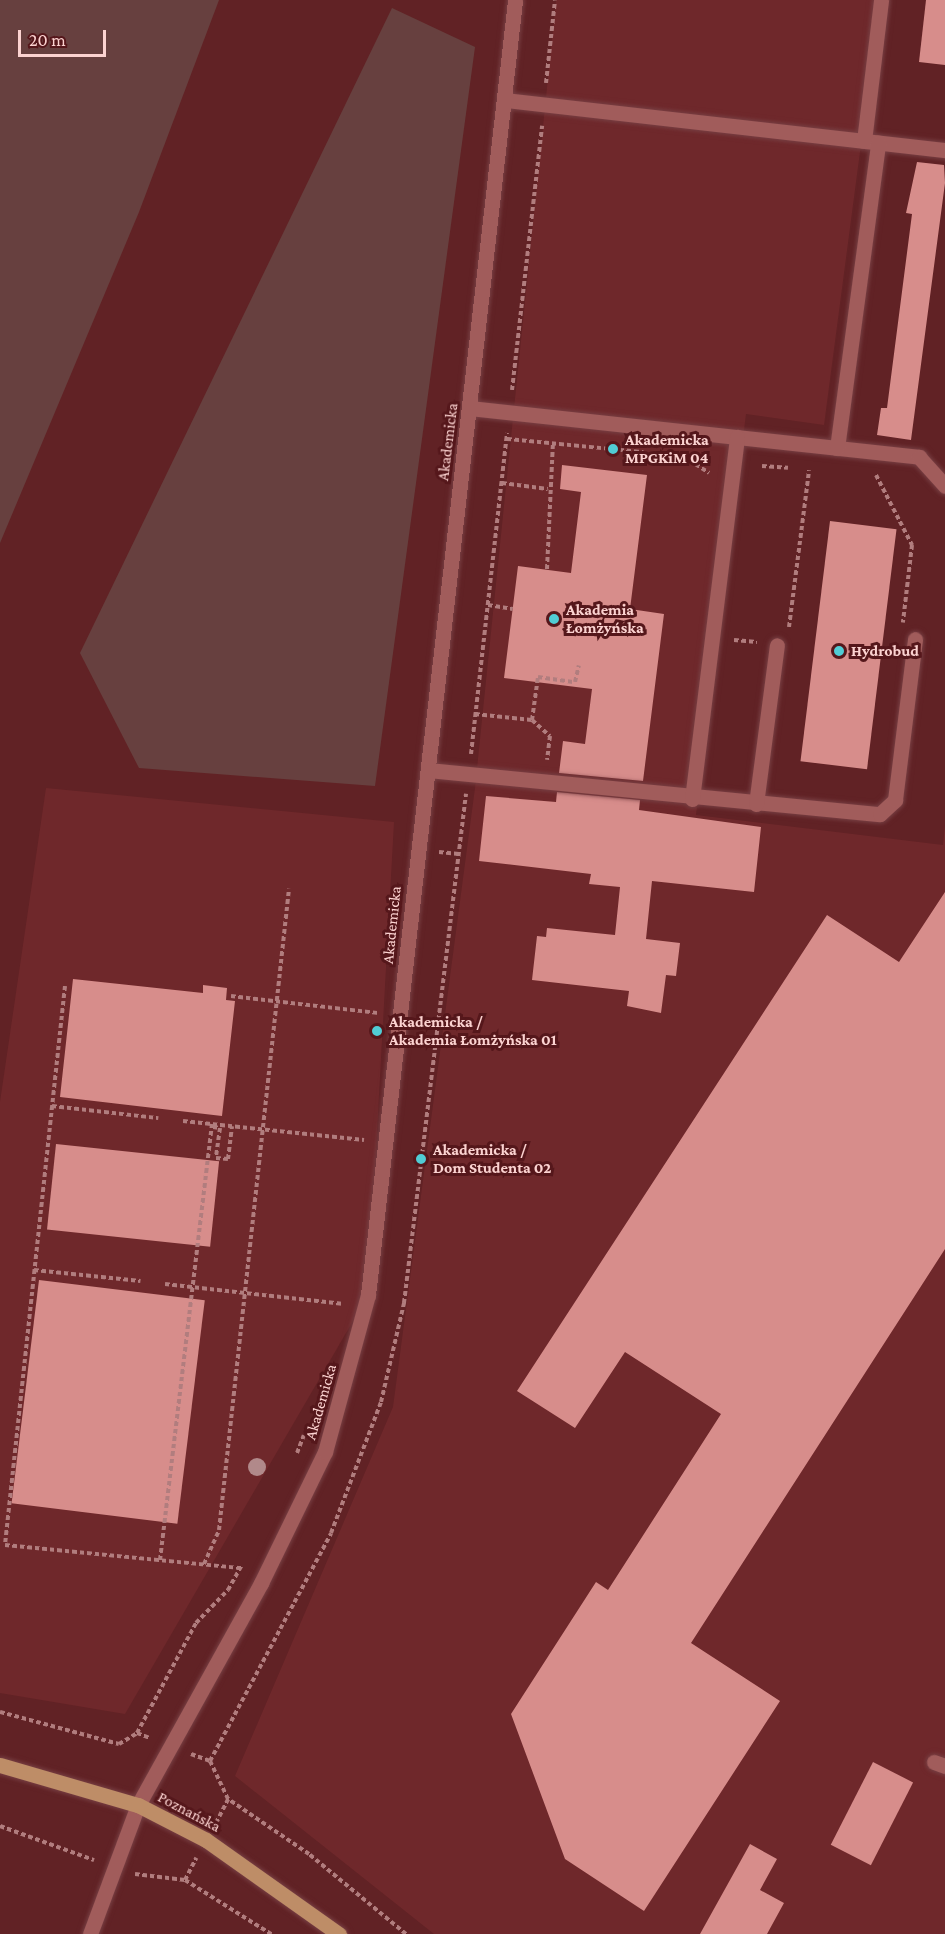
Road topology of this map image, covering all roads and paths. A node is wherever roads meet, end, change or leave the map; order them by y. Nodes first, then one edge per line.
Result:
1 (515, 0) edge
2 (555, 0) edge
3 (881, 0) edge
4 (505, 99) junction
5 (544, 104) junction
6 (871, 142) junction
7 (945, 150) edge
8 (470, 408) junction
9 (510, 412) junction
10 (737, 437) junction
11 (553, 443) junction
12 (837, 448) junction
13 (647, 453) dead end
14 (670, 455) dead end
15 (762, 466) dead end
16 (809, 470) junction
17 (820, 471) dead end
18 (866, 474) dead end
19 (714, 482) dead end
20 (502, 483) dead end
21 (945, 486) edge
22 (548, 489) junction
23 (548, 569) dead end
24 (488, 606) dead end
25 (513, 609) dead end
26 (711, 637) junction
27 (915, 639) joint
28 (777, 645) junction
29 (579, 665) dead end
30 (475, 714) dead end
31 (532, 720) junction
32 (470, 760) dead end
33 (481, 762) dead end
34 (428, 770) junction
35 (546, 770) dead end
36 (692, 799) junction
37 (756, 804) junction
38 (290, 889) dead end
39 (65, 986) dead end
40 (231, 996) dead end
41 (277, 1001) junction
42 (380, 1001) dead end
43 (379, 1013) junction
44 (378, 1022) dead end
45 (52, 1106) junction
46 (158, 1118) dead end
47 (183, 1121) dead end
48 (212, 1125) junction
49 (232, 1126) junction
50 (263, 1130) junction
51 (365, 1130) dead end
52 (364, 1140) junction
53 (363, 1152) dead end
54 (34, 1270) junction
55 (140, 1281) dead end
56 (165, 1284) dead end
57 (192, 1287) junction
58 (245, 1292) junction
59 (344, 1293) dead end
60 (342, 1304) junction
61 (340, 1312) dead end
62 (308, 1423) dead end
63 (293, 1463) dead end
64 (246, 1558) dead end
65 (160, 1560) junction
66 (204, 1564) junction
67 (241, 1568) junction
68 (0, 1712) edge
69 (0, 1765) edge
70 (138, 1805) junction
71 (246, 1810) dead end
72 (90, 1934) edge
73 (339, 1934) edge
74 (405, 1934) edge

1 - 4 street, Akademicka
2 - 5 path
3 - 6 street
4 - 5 street
4 - 8 street, Akademicka
5 - 6 street
5 - 9 path
6 - 7 street
6 - 12 street
8 - 9 street
8 - 34 street, Akademicka
9 - 10 street
9 - 11 path
10 - 12 street
10 - 26 street
11 - 13 path
11 - 22 path
12 - 21 street
14 - 19 path
15 - 16 path
16 - 17 path
16 - 28 path
18 - 27 path
20 - 22 path
22 - 23 path
24 - 25 path
26 - 28 path
26 - 36 street
27 - 37 street
28 - 37 street
29 - 31 path
30 - 31 path
31 - 35 path
32 - 33 path
34 - 36 street
34 - 70 street, Akademicka
36 - 37 street
38 - 41 path
39 - 45 path
40 - 41 path
41 - 43 path
41 - 50 path
42 - 43 path
43 - 44 path
45 - 46 path
45 - 54 path
47 - 48 path
48 - 49 path
48 - 49 path
48 - 57 path
49 - 50 path
50 - 52 path
50 - 58 path
51 - 52 path
52 - 53 path
54 - 55 path
54 - 65 path
56 - 57 path
57 - 58 path
57 - 65 path
58 - 60 path
58 - 66 path
59 - 60 path
60 - 61 path
62 - 63 path
64 - 67 path
65 - 66 path
66 - 67 path
67 - 68 path
69 - 70 main road, Poznańska
70 - 72 street, Akademicka
70 - 73 main road, Poznańska
71 - 74 path

